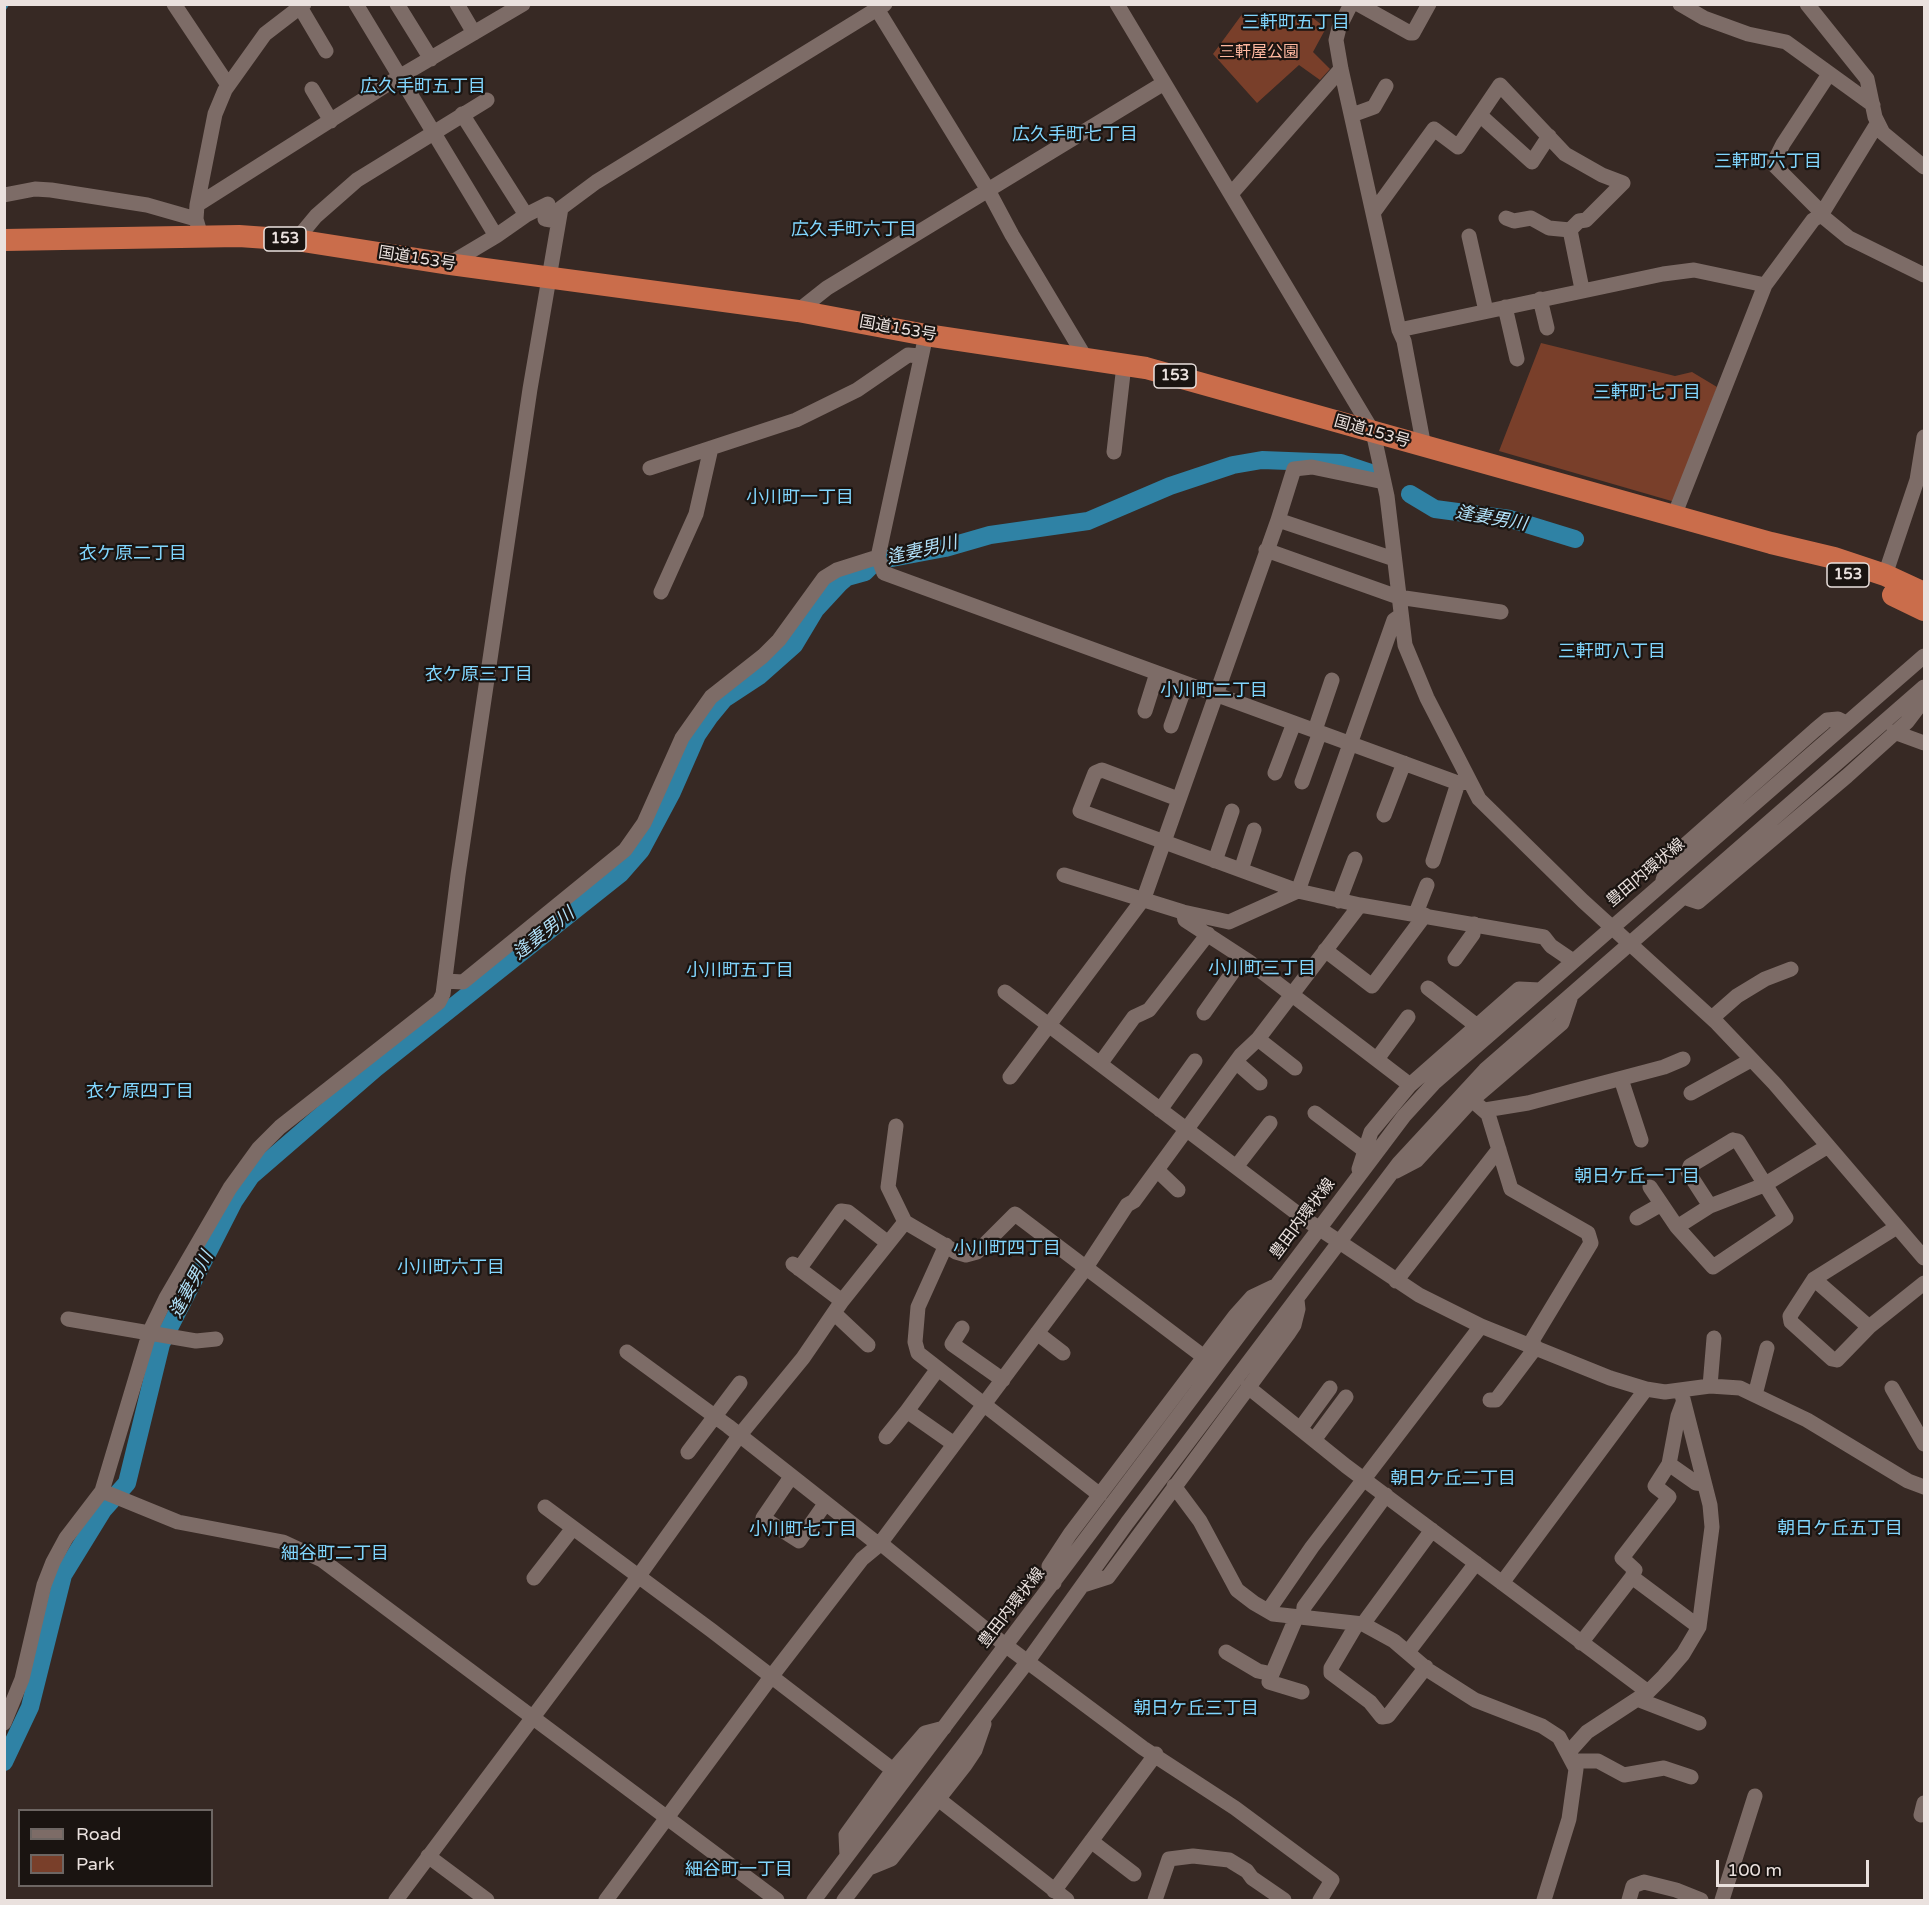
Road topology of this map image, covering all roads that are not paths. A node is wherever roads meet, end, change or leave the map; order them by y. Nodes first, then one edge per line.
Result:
1 (174, 4) edge
2 (356, 4) edge
3 (397, 4) edge
4 (457, 4) edge
5 (523, 4) edge
6 (1117, 4) edge
7 (1351, 4) edge
8 (1358, 4) edge
9 (1429, 4) edge
10 (1680, 4) edge
11 (1712, 4) edge
12 (1807, 4) edge
13 (302, 6) edge
14 (881, 7) edge
15 (1704, 18) junction
16 (474, 33) junction
17 (327, 51) dead end
18 (431, 59) junction
19 (1341, 69) junction
20 (1829, 74) junction
21 (399, 77) junction
22 (1164, 83) junction
23 (228, 85) junction
24 (1386, 86) dead end
25 (312, 89) dead end
26 (487, 100) dead end
27 (1873, 105) junction
28 (462, 114) junction
29 (1352, 115) junction
30 (1481, 116) junction
31 (331, 121) junction
32 (1877, 124) junction
33 (432, 132) junction
34 (1549, 136) junction
35 (1924, 167) edge
36 (988, 190) junction
37 (1231, 194) junction
38 (4, 195) edge
39 (1373, 213) junction
40 (526, 214) junction
41 (1821, 215) junction
42 (1506, 218) dead end
43 (198, 220) junction
44 (557, 221) junction
45 (1570, 230) junction
46 (496, 236) junction
47 (1470, 236) dead end
48 (4, 240) edge
49 (296, 240) junction
50 (449, 264) junction
51 (1924, 276) edge
52 (548, 278) junction
53 (1765, 285) junction
54 (1582, 289) junction
55 (1540, 299) junction
56 (1505, 307) junction
57 (798, 311) junction
58 (1486, 311) junction
59 (1547, 328) dead end
60 (1399, 330) junction
61 (923, 345) junction
62 (1085, 357) junction
63 (1517, 359) dead end
64 (1125, 365) junction
65 (1373, 432) junction
66 (1924, 437) edge
67 (1424, 447) junction
68 (711, 448) junction
69 (1114, 452) dead end
70 (651, 468) dead end
71 (1384, 482) junction
72 (1674, 516) junction
73 (1278, 520) junction
74 (1771, 543) junction
75 (1266, 550) junction
76 (878, 556) junction
77 (1394, 559) junction
78 (1885, 575) junction
79 (661, 592) dead end
80 (1924, 593) edge
81 (1398, 597) junction
82 (1924, 610) edge
83 (1501, 612) dead end
84 (1401, 615) junction
85 (1924, 656) edge
86 (1157, 673) junction
87 (1332, 680) dead end
88 (1186, 684) junction
89 (1923, 688) edge
90 (1216, 695) junction
91 (1145, 711) dead end
92 (1294, 723) junction
93 (1846, 723) junction
94 (1171, 726) dead end
95 (1317, 731) junction
96 (1894, 732) junction
97 (1350, 743) junction
98 (1924, 743) edge
99 (1404, 763) junction
100 (1275, 773) dead end
101 (1302, 782) dead end
102 (1464, 783) junction
103 (1178, 799) junction
104 (1232, 812) dead end
105 (1384, 815) dead end
106 (1254, 830) dead end
107 (1162, 843) junction
108 (1355, 859) dead end
109 (1215, 861) junction
110 (1433, 861) dead end
111 (1241, 870) junction
112 (1064, 875) dead end
113 (1662, 884) junction
114 (1427, 885) dead end
115 (1298, 891) junction
116 (1683, 897) junction
117 (1144, 898) junction
118 (1339, 901) junction
119 (1360, 905) junction
120 (1183, 912) junction
121 (1420, 914) junction
122 (1474, 924) junction
123 (1612, 925) junction
124 (1208, 934) junction
125 (1631, 944) junction
126 (1325, 950) junction
127 (1242, 959) junction
128 (1455, 959) dead end
129 (1574, 961) junction
130 (1791, 969) dead end
131 (445, 981) junction
132 (1428, 988) dead end
133 (1540, 990) junction
134 (1005, 992) dead end
135 (1291, 995) junction
136 (1571, 996) junction
137 (1204, 1013) dead end
138 (1408, 1017) dead end
139 (1712, 1018) junction
140 (1050, 1026) junction
141 (1477, 1026) junction
142 (1258, 1039) junction
143 (1377, 1059) junction
144 (1683, 1059) dead end
145 (1751, 1060) junction
146 (1195, 1061) dead end
147 (1236, 1062) junction
148 (1100, 1064) junction
149 (1295, 1068) dead end
150 (1010, 1077) dead end
151 (1621, 1079) junction
152 (1260, 1083) dead end
153 (1410, 1085) junction
154 (1691, 1093) dead end
155 (1472, 1100) junction
156 (1160, 1110) junction
157 (1485, 1110) junction
158 (1315, 1113) dead end
159 (1270, 1123) dead end
160 (896, 1126) dead end
161 (1186, 1130) junction
162 (1641, 1140) dead end
163 (1828, 1146) junction
164 (1499, 1149) junction
165 (1364, 1150) junction
166 (1236, 1167) junction
167 (1157, 1170) junction
168 (1391, 1173) junction
169 (1357, 1177) junction
170 (1764, 1185) junction
171 (1650, 1187) dead end
172 (1178, 1190) dead end
173 (1660, 1205) junction
174 (1710, 1206) junction
175 (1637, 1218) dead end
176 (905, 1222) junction
177 (1677, 1227) junction
178 (1898, 1227) junction
179 (1320, 1228) junction
180 (1341, 1242) junction
181 (888, 1244) junction
182 (946, 1245) junction
183 (1924, 1258) edge
184 (1085, 1269) junction
185 (1814, 1279) junction
186 (1396, 1281) junction
187 (1924, 1283) edge
188 (1275, 1286) junction
189 (1297, 1300) junction
190 (838, 1307) junction
191 (68, 1319) dead end
192 (1481, 1326) junction
193 (1869, 1327) junction
194 (962, 1328) dead end
195 (1037, 1333) junction
196 (1714, 1338) dead end
197 (216, 1339) dead end
198 (868, 1345) dead end
199 (1533, 1346) junction
200 (1767, 1348) dead end
201 (627, 1352) dead end
202 (1063, 1353) dead end
203 (1204, 1357) junction
204 (937, 1370) junction
205 (1003, 1380) junction
206 (740, 1383) dead end
207 (1710, 1386) junction
208 (1248, 1387) junction
209 (1330, 1388) dead end
210 (1892, 1388) dead end
211 (1646, 1389) junction
212 (1755, 1395) junction
213 (1346, 1397) dead end
214 (1682, 1397) junction
215 (1490, 1400) dead end
216 (984, 1405) junction
217 (907, 1411) junction
218 (1164, 1411) junction
219 (716, 1418) junction
220 (1203, 1424) junction
221 (1300, 1429) junction
222 (739, 1436) junction
223 (886, 1437) dead end
224 (1163, 1437) junction
225 (1314, 1440) junction
226 (954, 1444) junction
227 (1924, 1444) edge
228 (1201, 1450) junction
229 (688, 1452) dead end
230 (1150, 1453) junction
231 (1124, 1464) junction
232 (1669, 1464) junction
233 (791, 1477) junction
234 (1363, 1478) junction
235 (1704, 1484) junction
236 (1174, 1486) junction
237 (1924, 1487) edge
238 (1100, 1495) junction
239 (112, 1496) junction
240 (1386, 1496) junction
241 (825, 1504) junction
242 (545, 1507) dead end
243 (573, 1528) junction
244 (1432, 1530) junction
245 (879, 1544) junction
246 (1476, 1563) junction
247 (638, 1577) junction
248 (1632, 1577) junction
249 (534, 1578) dead end
250 (1054, 1583) junction
251 (1502, 1583) junction
252 (1083, 1585) junction
253 (1268, 1611) junction
254 (1300, 1618) junction
255 (1360, 1624) junction
256 (1699, 1627) junction
257 (1581, 1643) junction
258 (1005, 1645) junction
259 (1226, 1652) dead end
260 (1408, 1652) junction
261 (1028, 1660) junction
262 (1426, 1667) junction
263 (771, 1677) junction
264 (1269, 1681) junction
265 (1302, 1692) dead end
266 (1642, 1695) junction
267 (986, 1715) junction
268 (531, 1717) junction
269 (1699, 1723) dead end
270 (4, 1724) edge
271 (944, 1728) junction
272 (1156, 1754) junction
273 (1571, 1756) junction
274 (893, 1770) junction
275 (1691, 1777) dead end
276 (1755, 1796) dead end
277 (937, 1798) junction
278 (666, 1818) junction
279 (1091, 1841) junction
280 (428, 1856) junction
281 (847, 1856) junction
282 (869, 1868) junction
283 (1134, 1874) dead end
284 (1054, 1891) junction
285 (396, 1900) edge
286 (487, 1900) edge
287 (606, 1900) edge
288 (777, 1900) edge
289 (814, 1900) edge
290 (844, 1900) edge
291 (1067, 1900) edge
292 (1155, 1900) edge
293 (1284, 1900) edge
294 (1320, 1900) edge
295 (1544, 1900) edge
296 (1629, 1900) edge
297 (1701, 1900) edge
298 (1722, 1900) edge

1 - 23 street
2 - 21 street
3 - 18 street
4 - 16 street
5 - 16 street
6 - 22 street
7 - 19 street
8 - 9 street
10 - 15 street
11 - 15 street
12 - 27 street
13 - 17 street
13 - 23 street
14 - 36 street
14 - 44 street
15 - 20 street
16 - 18 street
18 - 21 street
19 - 29 street
19 - 37 street
20 - 27 street
20 - 41 street
21 - 31 street
21 - 33 street
22 - 36 street
22 - 37 street
23 - 43 street
24 - 29 street
25 - 31 street
26 - 28 street
27 - 32 street
28 - 33 street
28 - 40 street
29 - 39 street
30 - 34 street
30 - 34 street
30 - 39 street
31 - 43 street
32 - 35 street
32 - 41 street
33 - 46 street
33 - 49 street
34 - 45 street
36 - 57 street
36 - 62 street
37 - 65 street
38 - 43 street
39 - 60 street
40 - 44 street
40 - 46 street
41 - 51 street
41 - 53 street
42 - 45 street
43 - 48 highway, 国道153号 / 153
43 - 49 highway, 国道153号 / 153
44 - 52 street
45 - 54 street
46 - 50 street
47 - 58 street
49 - 50 highway, 国道153号 / 153
50 - 52 highway, 国道153号 / 153
52 - 57 highway, 国道153号 / 153
52 - 131 street
53 - 54 street
53 - 72 street
54 - 55 street
55 - 56 street
55 - 59 street
56 - 58 street
56 - 63 street
57 - 61 highway, 国道153号 / 153
58 - 60 street
60 - 67 street
61 - 62 highway, 国道153号 / 153
61 - 68 street
61 - 76 street
62 - 64 highway, 国道153号 / 153
64 - 65 highway, 国道153号 / 153
64 - 69 street
65 - 67 highway, 国道153号 / 153
65 - 71 street
66 - 78 street
67 - 72 highway, 国道153号 / 153
68 - 70 street
68 - 79 street
71 - 73 street
71 - 77 street
72 - 74 highway, 国道153号 / 153
73 - 75 street
73 - 77 street
74 - 78 highway, 国道153号 / 153
74 - 82 highway, 国道153号 / 153
75 - 81 street
75 - 90 street
76 - 86 street
76 - 131 street
77 - 81 street
78 - 80 highway, 国道153号 / 153
81 - 83 street
81 - 84 street
84 - 97 street
84 - 102 street
85 - 93 street, 豊田内環状線
86 - 88 street
86 - 91 street
87 - 95 street
88 - 90 street
88 - 94 street
89 - 96 street
89 - 116 street
90 - 92 street
90 - 103 street
92 - 95 street
92 - 100 street
93 - 113 street, 豊田内環状線
93 - 113 street
95 - 97 street
95 - 101 street
96 - 98 street
96 - 116 street
97 - 99 street
97 - 115 street
99 - 102 street
99 - 105 street
102 - 110 street
102 - 123 street
103 - 107 street
103 - 107 street
104 - 109 street
106 - 111 street
107 - 109 street
107 - 117 street
108 - 118 street
109 - 111 street
111 - 115 street
112 - 117 street
113 - 123 street, 豊田内環状線
114 - 121 street
115 - 118 street
115 - 120 street
116 - 125 street
117 - 120 street
117 - 140 street
118 - 119 street
119 - 121 street
119 - 126 street
120 - 124 street
121 - 122 street
121 - 126 street
122 - 128 street
122 - 129 street
123 - 125 street
123 - 129 street, 豊田内環状線
124 - 127 street
124 - 148 street
125 - 136 street
125 - 139 street
126 - 135 street
127 - 135 street
127 - 137 street
129 - 133 street, 豊田内環状線
130 - 139 street
131 - 239 street
132 - 141 street
133 - 141 street
133 - 169 street, 豊田内環状線
134 - 140 street
135 - 142 street
135 - 143 street
136 - 155 street
136 - 168 street
138 - 143 street
139 - 145 street
140 - 148 street
140 - 150 street
141 - 153 street
142 - 147 street
142 - 149 street
143 - 153 street
144 - 151 street
145 - 154 street
145 - 163 street
146 - 156 street
147 - 152 street
147 - 161 street
148 - 156 street
151 - 157 street
151 - 162 street
153 - 165 street
155 - 157 street
155 - 168 street
156 - 161 street
157 - 164 street
158 - 165 street
159 - 166 street
160 - 176 street
161 - 166 street
161 - 167 street
163 - 170 street
163 - 178 street
164 - 186 street
164 - 199 street
165 - 169 street
166 - 179 street
167 - 172 street
167 - 184 street
168 - 180 street
169 - 179 street, 豊田内環状線
170 - 174 street
170 - 174 street
170 - 177 street
171 - 173 street
173 - 175 street
173 - 177 street
174 - 177 street
176 - 181 street
176 - 182 street
178 - 183 street
178 - 185 street
179 - 180 street
179 - 188 street, 豊田内環状線
180 - 186 street
180 - 189 street
181 - 190 street
181 - 190 street
182 - 184 street
182 - 204 street
184 - 195 street
184 - 203 street
185 - 193 street
185 - 193 street
186 - 192 street
187 - 193 street
188 - 203 street
188 - 224 street, 豊田内環状線
189 - 208 street
189 - 220 street
190 - 198 street
190 - 222 street
191 - 197 street
192 - 199 street
192 - 234 street
194 - 205 street
195 - 202 street
195 - 205 street
196 - 207 street
199 - 211 street
199 - 215 street
200 - 212 street
201 - 219 street
203 - 218 street
204 - 216 street
204 - 217 street
205 - 216 street
206 - 219 street
207 - 212 street
207 - 214 street
208 - 221 street
208 - 228 street
209 - 221 street
210 - 227 street
211 - 214 street
211 - 251 street
212 - 237 street
213 - 225 street
214 - 232 street
214 - 235 street
216 - 226 street
216 - 238 street
217 - 223 street
217 - 226 street
218 - 224 street
218 - 231 street
219 - 222 street
219 - 229 street
220 - 228 street
220 - 252 street
221 - 225 street
222 - 233 street
222 - 247 street
224 - 230 street, 豊田内環状線
225 - 234 street
226 - 245 street
228 - 236 street
230 - 231 street
230 - 250 street, 豊田内環状線
231 - 238 street
232 - 235 street
232 - 248 street
233 - 241 street
233 - 241 street
234 - 240 street
234 - 253 street
235 - 256 street
236 - 252 street
236 - 253 street
238 - 250 street
239 - 268 street
239 - 270 street
240 - 244 street
240 - 254 street
241 - 245 street
242 - 243 street
243 - 247 street
243 - 249 street
244 - 246 street
244 - 255 street
245 - 258 street
245 - 263 street
246 - 251 street
246 - 260 street
247 - 263 street
247 - 268 street
248 - 256 street
248 - 257 street
250 - 258 street, 豊田内環状線
251 - 257 street
252 - 261 street
253 - 254 street
254 - 255 street
254 - 264 street
255 - 260 street
255 - 262 street
256 - 266 street
257 - 266 street
258 - 261 street
258 - 271 street, 豊田内環状線
259 - 264 street
260 - 262 street
261 - 267 street
261 - 272 street
262 - 273 street
263 - 274 street
263 - 278 street
264 - 265 street
266 - 269 street
266 - 273 street
267 - 277 street
267 - 282 street
268 - 278 street
268 - 280 street
271 - 274 street
271 - 281 street, 豊田内環状線
272 - 279 street
272 - 294 street
273 - 275 street
273 - 295 street
274 - 281 street
276 - 298 street
277 - 282 street
277 - 284 street
278 - 287 street
278 - 288 street
279 - 283 street
279 - 284 street
280 - 285 street
280 - 286 street
281 - 289 street, 豊田内環状線
282 - 290 street
284 - 291 street
292 - 293 street
296 - 297 street

